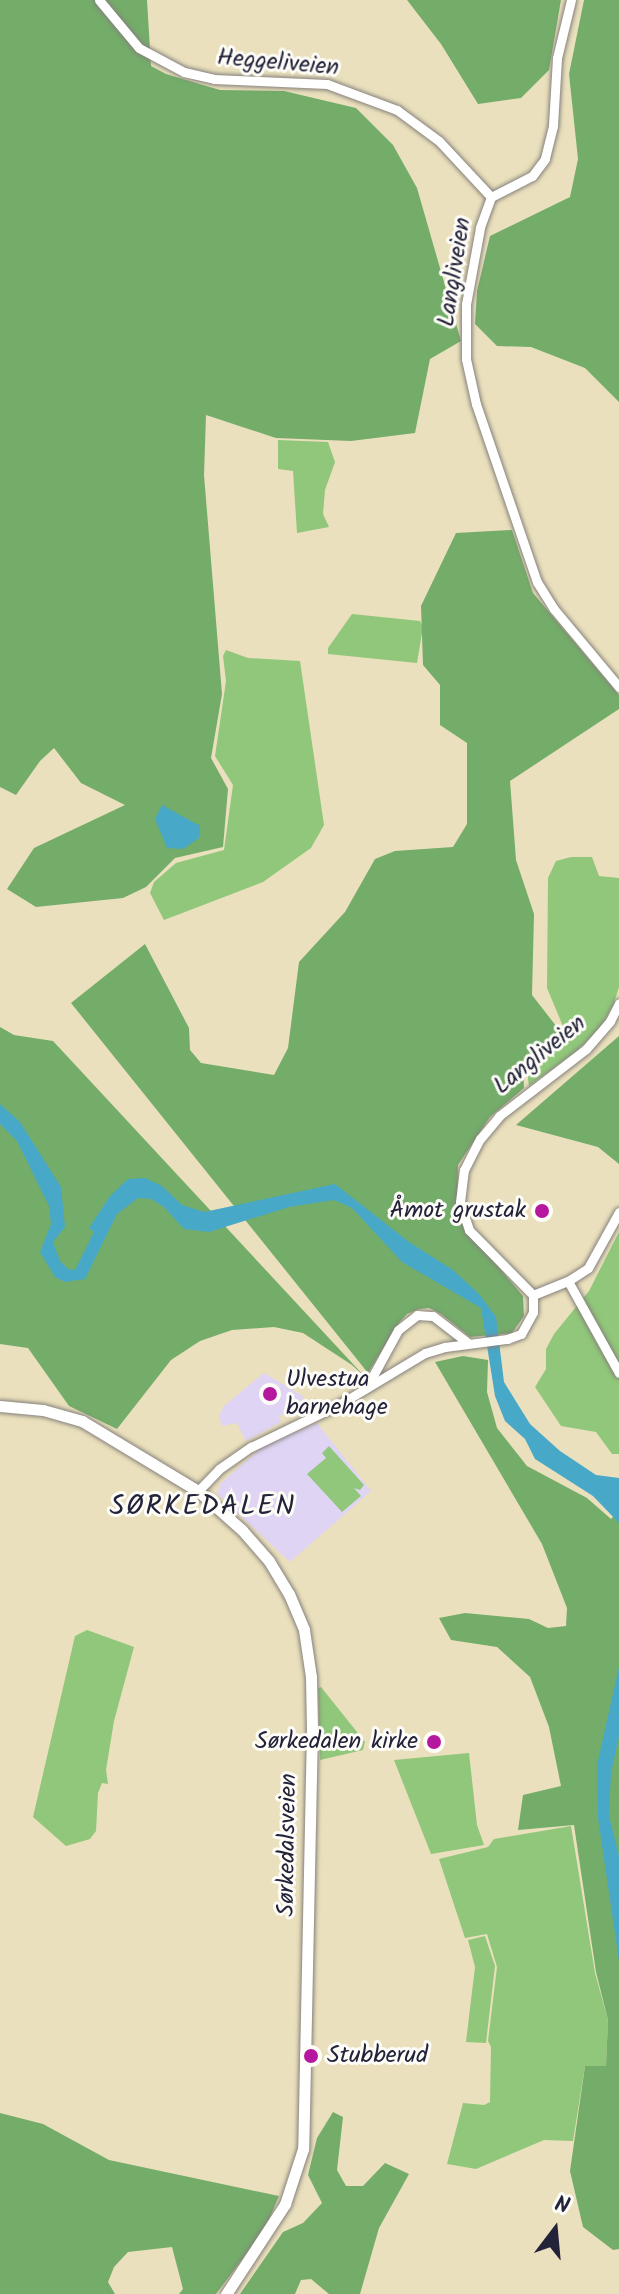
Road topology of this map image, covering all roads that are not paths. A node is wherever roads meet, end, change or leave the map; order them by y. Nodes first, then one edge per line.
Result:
1 (99, 0) edge
2 (571, 0) edge
3 (491, 197) junction
4 (619, 687) edge
5 (619, 1003) edge
6 (619, 1212) edge
7 (568, 1281) junction
8 (533, 1295) junction
9 (471, 1344) junction
10 (619, 1373) edge
11 (367, 1385) junction
12 (0, 1406) edge
13 (198, 1491) junction
14 (226, 2294) edge

1 - 3 street, Heggeliveien
2 - 3 street, Langliveien
3 - 4 street, Langliveien
5 - 8 street, Langliveien
6 - 7 street
7 - 8 street
7 - 10 street
8 - 9 street
9 - 11 street
9 - 11 street
11 - 13 street
12 - 13 street, Sørkedalsveien
13 - 14 street, Sørkedalsveien

